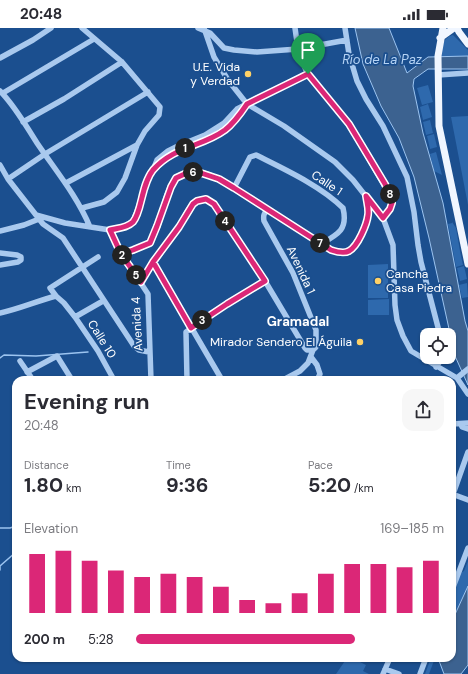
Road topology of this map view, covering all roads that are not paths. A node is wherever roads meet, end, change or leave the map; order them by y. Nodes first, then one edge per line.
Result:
1 (51, 28) edge
2 (82, 28) edge
3 (198, 28) edge
4 (295, 28) edge
5 (345, 28) edge
6 (443, 28) edge
7 (454, 28) edge
8 (457, 28) edge
9 (204, 30) edge
10 (94, 38) junction
11 (440, 38) junction
12 (347, 40) junction
13 (468, 44) edge
14 (298, 49) junction
15 (0, 58) edge
16 (122, 62) junction
17 (438, 72) junction
18 (468, 73) edge
19 (308, 74) junction
20 (1, 92) edge
21 (148, 92) junction
22 (247, 104) junction
23 (23, 122) junction
24 (137, 145) junction
25 (44, 154) junction
26 (0, 165) edge
27 (8, 179) junction
28 (66, 183) junction
29 (234, 188) junction
30 (366, 196) junction
31 (82, 208) junction
32 (268, 210) junction
33 (37, 217) junction
34 (383, 218) junction
35 (90, 227) junction
36 (110, 230) junction
37 (0, 231) edge
38 (321, 244) junction
39 (0, 252) edge
40 (121, 254) junction
41 (98, 257) dead end
42 (153, 262) junction
43 (468, 264) edge
44 (0, 265) edge
45 (82, 267) junction
46 (265, 281) junction
47 (141, 282) junction
48 (56, 296) junction
49 (103, 300) junction
50 (0, 313) edge
51 (75, 317) junction
52 (191, 328) junction
53 (438, 328) edge
54 (313, 350) junction
55 (149, 352) junction
56 (311, 357) junction
57 (20, 361) dead end
58 (438, 364) edge
59 (436, 367) junction
60 (468, 369) edge
61 (27, 372) junction
62 (30, 376) edge
63 (70, 376) edge
64 (112, 376) edge
65 (151, 376) edge
66 (187, 376) edge
67 (220, 376) edge
68 (291, 376) edge
69 (319, 376) edge
70 (459, 376) junction
71 (468, 394) edge
72 (468, 423) edge
73 (456, 424) edge
74 (461, 424) junction
75 (468, 429) edge
76 (468, 452) edge
77 (456, 484) edge
78 (456, 496) edge
79 (468, 500) edge
80 (468, 548) edge
81 (456, 572) edge
82 (388, 662) edge
83 (424, 662) edge
84 (384, 672) edge
85 (399, 674) edge
86 (420, 674) edge

1 - 15 street
2 - 10 street
3 - 9 street
4 - 14 street
5 - 12 street
6 - 11 main road
7 - 11 main road
8 - 13 main road
9 - 14 street
9 - 22 street
10 - 16 street
10 - 20 street
11 - 17 main road
12 - 14 street
12 - 53 street
14 - 19 street
16 - 21 street
16 - 23 street
17 - 18 street
17 - 43 main road
19 - 22 street
19 - 34 street
20 - 23 street
21 - 24 street
21 - 25 street
22 - 30 street
22 - 36 street
23 - 25 street
24 - 28 street
24 - 31 street
25 - 27 street
25 - 28 street
26 - 27 street
27 - 33 street
28 - 31 street
29 - 32 street
29 - 38 street, Calle 1
29 - 40 street
30 - 34 street
30 - 38 street, Avenida 1
31 - 35 street
32 - 38 street, Avenida 1
32 - 54 street, Avenida 1
33 - 35 street
33 - 37 street
33 - 45 street
34 - 59 street
35 - 36 street
36 - 40 street, Avenida 4
39 - 44 street
40 - 47 street, Avenida 4
41 - 45 street
42 - 46 street
42 - 47 street
42 - 52 street
45 - 48 street
45 - 49 street
46 - 52 street
46 - 54 street
47 - 55 street, Avenida 4
48 - 50 street
48 - 51 street
49 - 51 street, Calle 10
49 - 55 street
51 - 64 street, Calle 10
52 - 66 street
52 - 67 street
54 - 56 street, Avenida 1
55 - 65 street, Avenida 4
56 - 68 street
56 - 69 street
57 - 61 street
58 - 59 street
59 - 70 street
60 - 70 street
61 - 62 street
61 - 63 street
70 - 71 street
72 - 74 street
73 - 74 street
74 - 75 street
76 - 77 street
78 - 79 street
80 - 81 street
82 - 84 street
83 - 86 street
84 - 85 street

